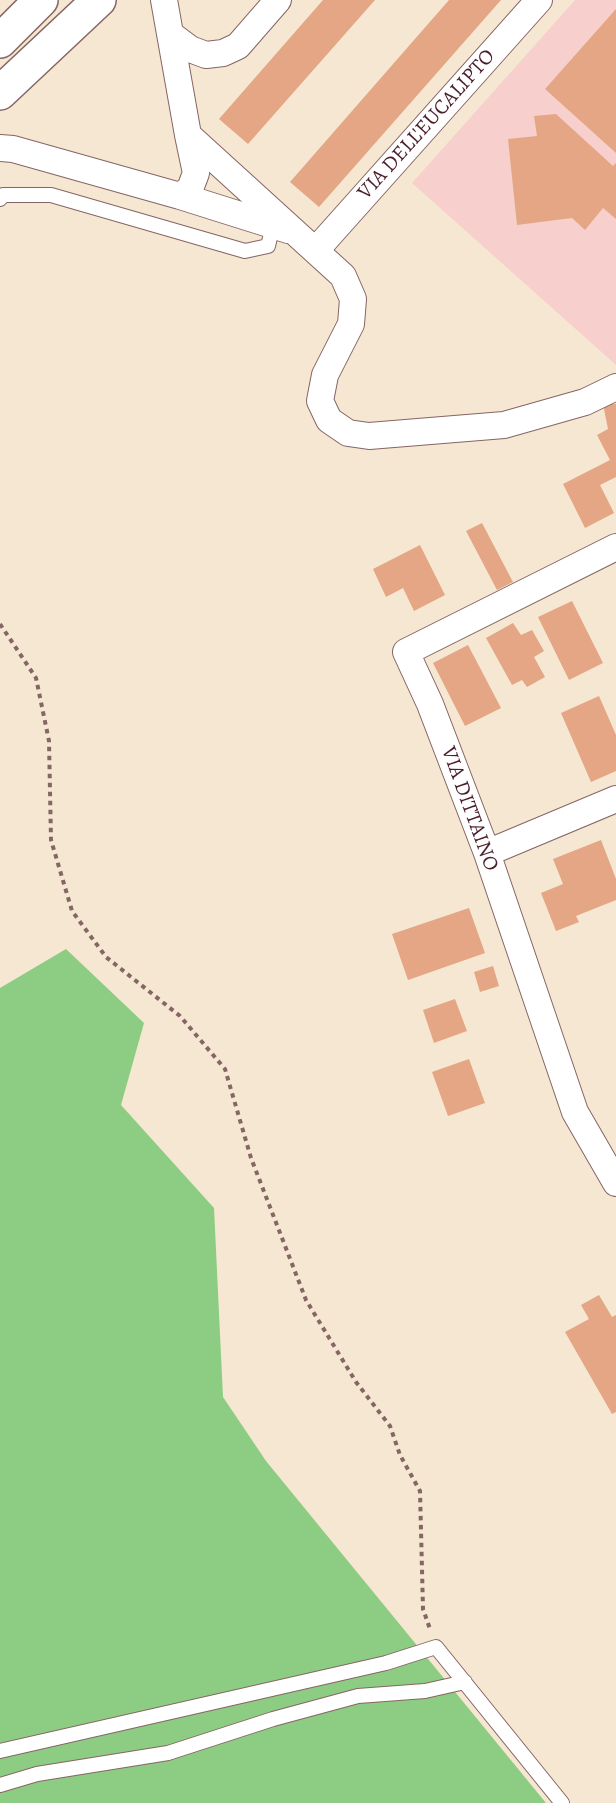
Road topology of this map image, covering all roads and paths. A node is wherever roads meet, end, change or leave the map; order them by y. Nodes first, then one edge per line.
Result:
1 (41, 0) edge
2 (99, 0) edge
3 (164, 0) edge
4 (278, 0) edge
5 (539, 0) edge
6 (170, 34) junction
7 (0, 41) edge
8 (0, 93) edge
9 (188, 135) junction
10 (0, 148) edge
11 (180, 196) junction
12 (0, 199) edge
13 (285, 229) junction
14 (316, 250) junction
15 (616, 387) edge
16 (616, 547) edge
17 (0, 624) edge
18 (616, 799) edge
19 (487, 853) junction
20 (616, 1183) edge
21 (436, 1647) junction
22 (465, 1682) junction
23 (0, 1751) edge
24 (0, 1785) edge
25 (562, 1803) edge

1 - 7 main road
2 - 8 main road
3 - 6 street
4 - 6 street
5 - 14 street, VIA DELL'EUCALIPTO
6 - 9 street
9 - 11 street
9 - 13 street
10 - 11 street
11 - 13 street
12 - 13 lane
13 - 14 street
14 - 15 street
16 - 19 street, VIA DITTAINO
17 - 21 path
18 - 19 street
19 - 20 street, VIA DITTAINO
21 - 22 lane
21 - 23 lane
22 - 24 lane
22 - 25 lane

